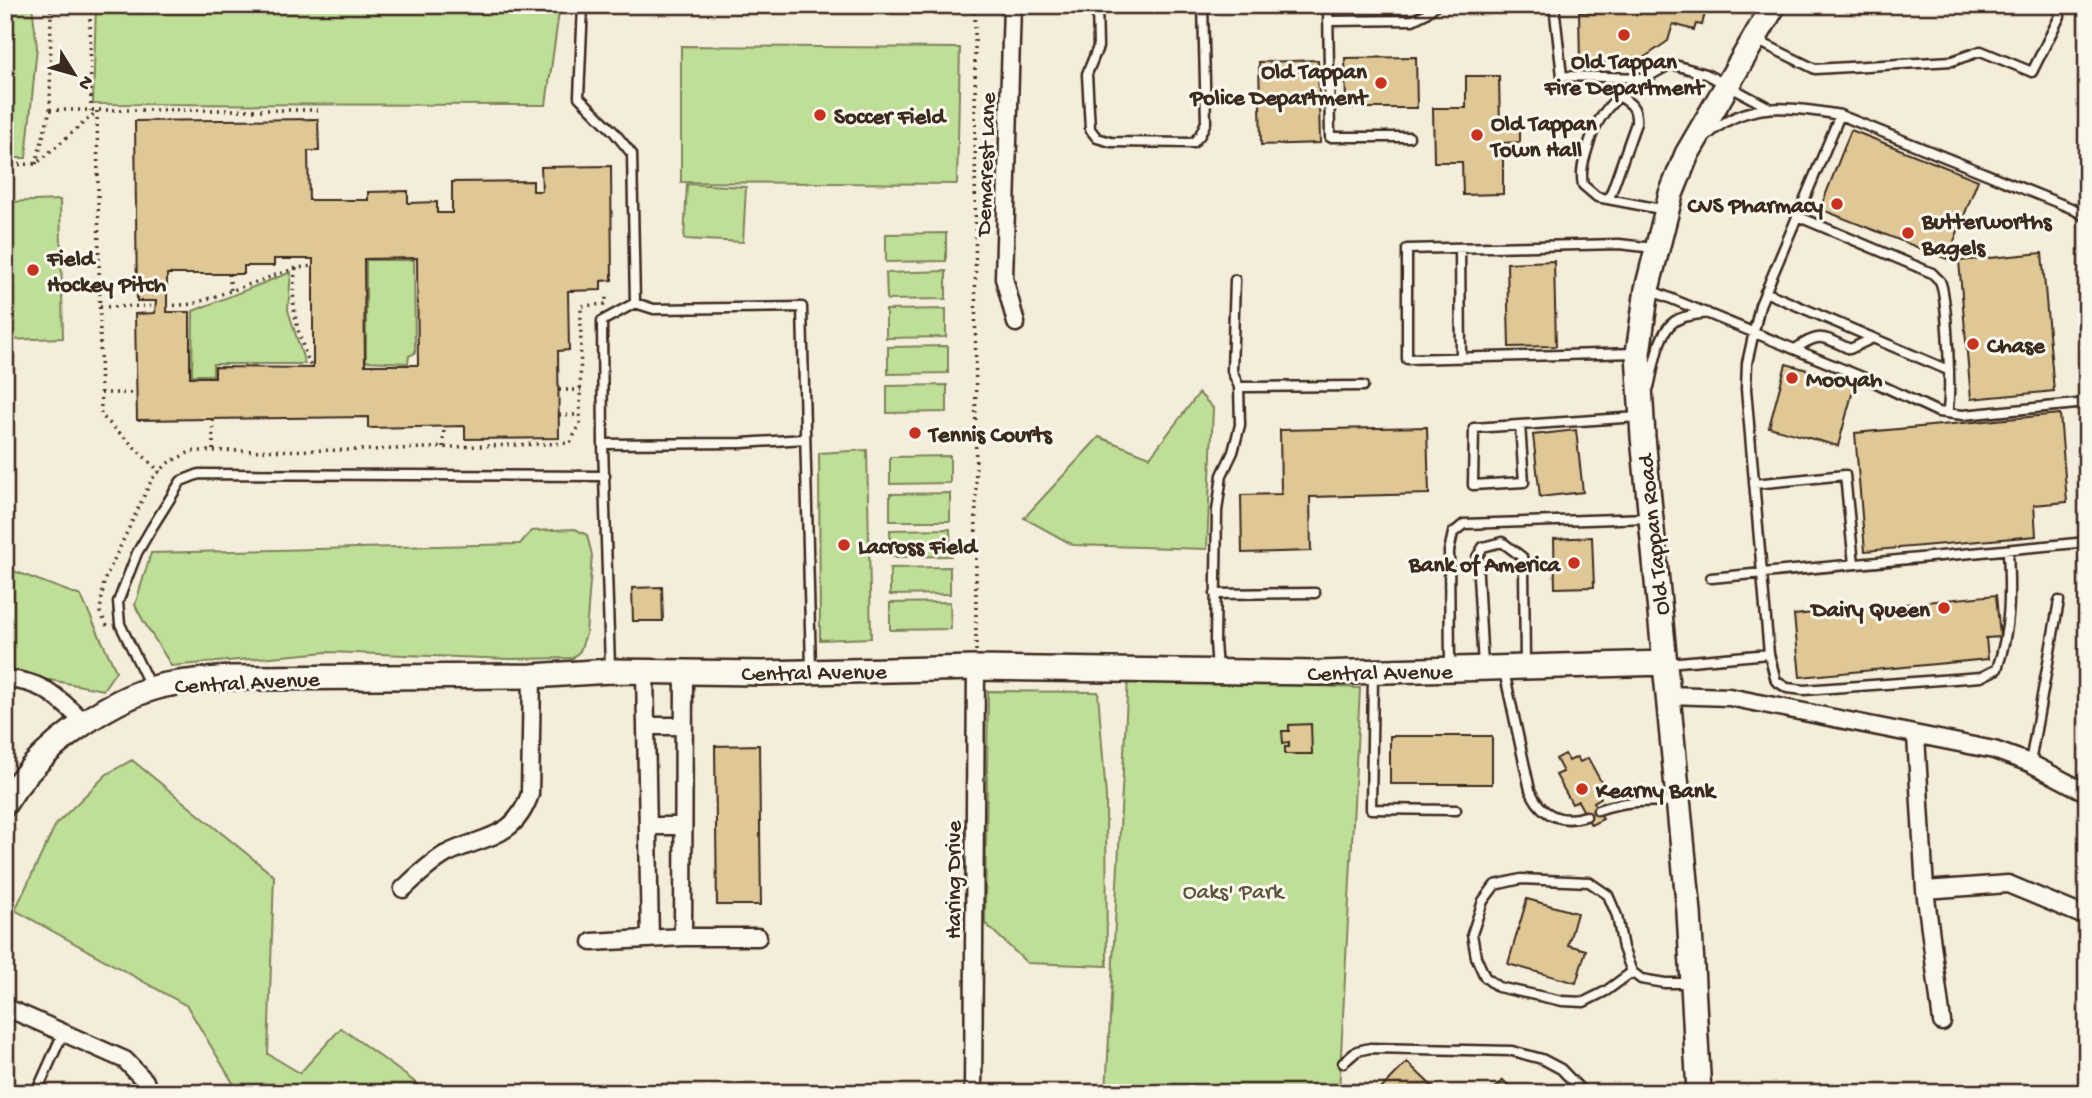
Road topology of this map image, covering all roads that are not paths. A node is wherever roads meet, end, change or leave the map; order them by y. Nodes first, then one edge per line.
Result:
1 (583, 5) edge
2 (1012, 5) edge
3 (1097, 5) edge
4 (1203, 5) edge
5 (1328, 5) edge
6 (1436, 5) edge
7 (1554, 5) edge
8 (1773, 5) edge
9 (2057, 5) edge
10 (1328, 21) junction
11 (1754, 39) junction
12 (1646, 78) junction
13 (1726, 83) junction
14 (1617, 95) junction
15 (1768, 107) junction
16 (1840, 115) junction
17 (1409, 136) dead end
18 (1687, 155) junction
19 (1609, 199) junction
20 (1666, 209) junction
21 (1797, 216) junction
22 (2087, 217) edge
23 (1460, 248) junction
24 (1657, 249) junction
25 (1235, 280) dead end
26 (1647, 289) junction
27 (1765, 292) junction
28 (635, 303) junction
29 (1707, 313) junction
30 (1016, 323) dead end
31 (1753, 332) junction
32 (1871, 339) junction
33 (1795, 349) junction
34 (1638, 353) junction
35 (1461, 358) junction
36 (1948, 370) junction
37 (1363, 386) dead end
38 (1239, 387) junction
39 (2087, 403) edge
40 (1947, 413) junction
41 (1642, 417) junction
42 (1520, 425) junction
43 (805, 439) junction
44 (603, 444) junction
45 (605, 476) junction
46 (1754, 484) junction
47 (1651, 518) junction
48 (2087, 542) edge
49 (2008, 550) junction
50 (1854, 565) junction
51 (1762, 573) junction
52 (1711, 578) dead end
53 (1315, 593) dead end
54 (1215, 594) junction
55 (2059, 601) dead end
56 (1769, 654) junction
57 (1665, 663) junction
58 (976, 668) junction
59 (1504, 668) junction
60 (1450, 669) junction
61 (610, 671) junction
62 (645, 671) junction
63 (684, 672) junction
64 (811, 672) junction
65 (1217, 672) junction
66 (1373, 672) junction
67 (532, 676) junction
68 (5, 679) edge
69 (152, 690) junction
70 (1668, 695) junction
71 (85, 723) junction
72 (646, 726) junction
73 (684, 726) junction
74 (1916, 736) junction
75 (2030, 763) junction
76 (2087, 793) edge
77 (1678, 802) junction
78 (5, 803) edge
79 (1456, 810) dead end
80 (1598, 810) dead end
81 (1586, 816) dead end
82 (648, 826) junction
83 (683, 826) junction
84 (403, 889) dead end
85 (1924, 890) junction
86 (2087, 918) edge
87 (683, 937) junction
88 (758, 937) dead end
89 (650, 939) junction
90 (592, 942) dead end
91 (1632, 972) junction
92 (1693, 982) junction
93 (5, 1007) edge
94 (1942, 1022) dead end
95 (63, 1033) junction
96 (1343, 1063) dead end
97 (36, 1093) edge
98 (149, 1093) edge
99 (973, 1093) edge
100 (1584, 1093) edge
101 (1699, 1093) edge

1 - 28 lane
2 - 30 street, Demarest Lane
3 - 4 lane
5 - 10 lane
6 - 10 lane
7 - 12 lane
8 - 11 street, Old Tappan Road
9 - 11 lane
10 - 17 lane
11 - 13 street, Old Tappan Road
12 - 13 lane
12 - 14 lane
13 - 15 lane
13 - 18 street, Old Tappan Road
14 - 19 lane
14 - 19 lane
15 - 16 lane
15 - 18 lane
16 - 21 lane
16 - 22 lane
18 - 20 street, Old Tappan Road
19 - 20 lane
20 - 24 street, Old Tappan Road
21 - 27 lane
21 - 36 lane
23 - 24 lane
23 - 35 lane
23 - 35 lane
24 - 26 street, Old Tappan Road
25 - 38 lane
26 - 29 lane
26 - 34 street, Old Tappan Road
27 - 31 lane
27 - 32 lane
28 - 43 lane
28 - 44 lane
29 - 31 lane
29 - 41 lane
31 - 33 lane
31 - 46 lane
32 - 33 lane
32 - 36 lane
33 - 40 lane
34 - 35 lane
34 - 41 street, Old Tappan Road
36 - 40 lane
37 - 38 lane
38 - 54 lane
39 - 40 lane
41 - 42 lane
41 - 47 street, Old Tappan Road
42 - 42 lane
43 - 44 lane
43 - 64 lane
44 - 45 lane
45 - 61 lane
45 - 69 lane
46 - 50 lane
46 - 51 lane
47 - 57 street, Old Tappan Road
47 - 60 lane
48 - 49 lane
49 - 50 lane
49 - 56 lane
50 - 51 lane
51 - 52 lane
51 - 56 lane
53 - 54 lane
54 - 65 lane
55 - 75 lane
56 - 57 lane
57 - 59 street, Central Avenue
57 - 70 street, Old Tappan Road
58 - 64 street, Central Avenue
58 - 65 street, Central Avenue
58 - 99 street, Haring Drive
59 - 59 lane
59 - 60 street, Central Avenue
59 - 81 lane
60 - 66 street, Central Avenue
61 - 62 street, Central Avenue
61 - 67 street, Central Avenue
62 - 63 street, Central Avenue
62 - 72 street
63 - 64 street, Central Avenue
63 - 73 street
65 - 66 street, Central Avenue
66 - 79 lane
67 - 69 street, Central Avenue
67 - 84 street
68 - 71 street
69 - 71 street, Central Avenue
70 - 74 street
70 - 77 street, Old Tappan Road
71 - 78 street, Central Avenue
72 - 73 street
72 - 82 street
73 - 83 street
74 - 75 street
74 - 85 street
75 - 76 street
77 - 80 lane
77 - 92 street, Old Tappan Road
82 - 83 street
82 - 89 street
83 - 87 street
85 - 86 street
85 - 94 street
87 - 88 street
87 - 89 street
89 - 90 street
91 - 91 lane
91 - 92 lane
92 - 101 street, Old Tappan Road
93 - 95 street
95 - 97 lane
95 - 98 street
96 - 100 lane

